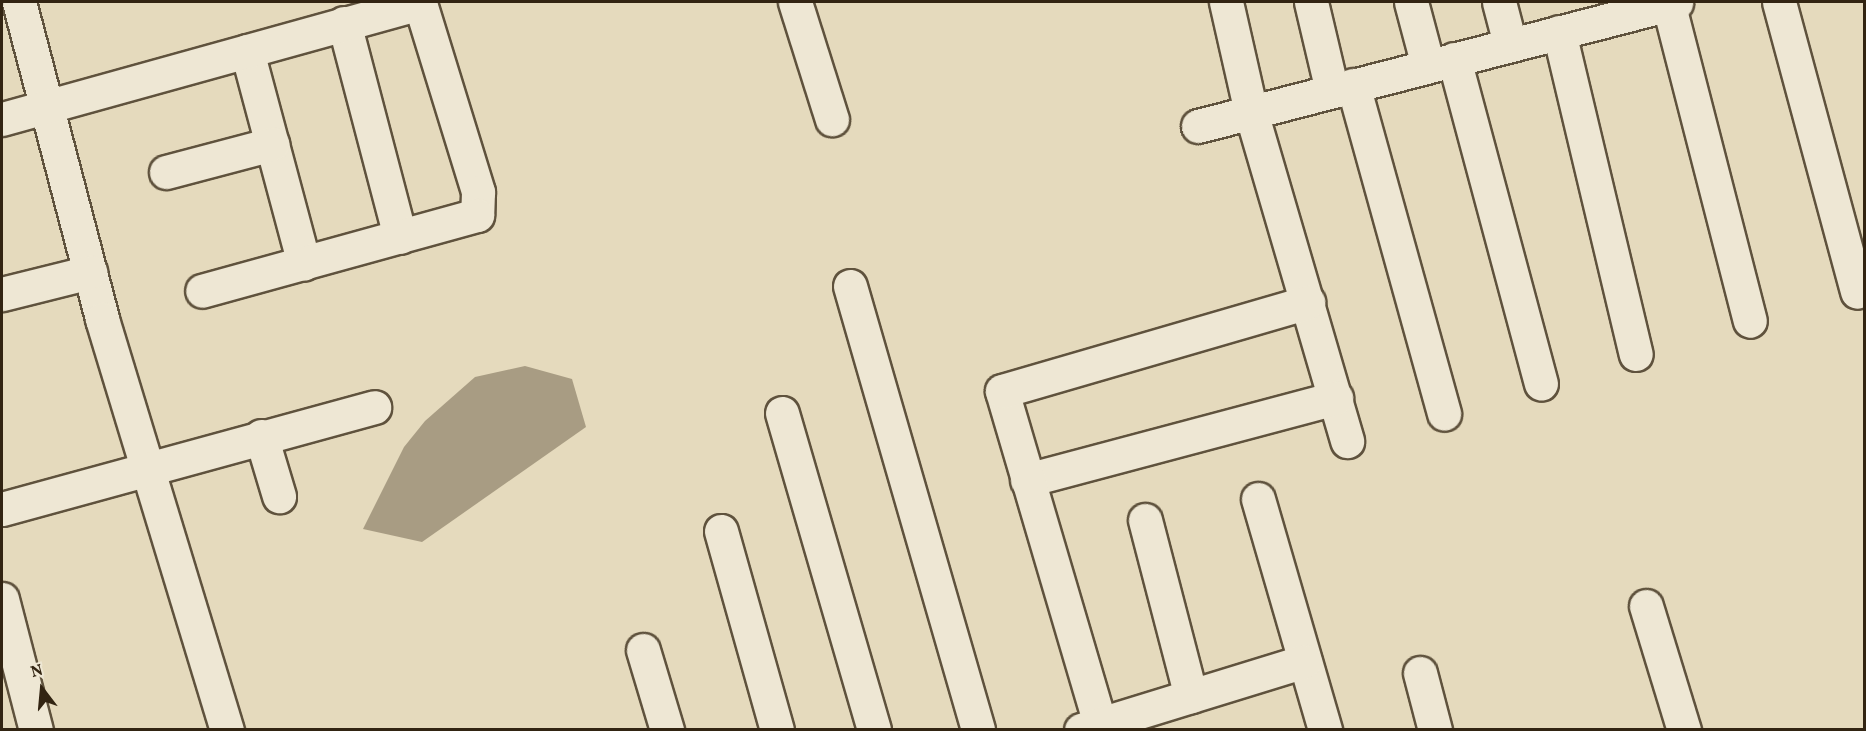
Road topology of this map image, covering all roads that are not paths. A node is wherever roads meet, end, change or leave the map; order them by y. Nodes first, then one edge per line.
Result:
1 (9, 2) edge
2 (19, 2) edge
3 (795, 2) edge
4 (1226, 2) edge
5 (1311, 2) edge
6 (1411, 2) edge
7 (1499, 2) edge
8 (1671, 2) edge
9 (1779, 2) edge
10 (2, 3) edge
11 (1575, 19) edge
12 (344, 23) junction
13 (1510, 44) junction
14 (247, 51) junction
15 (1441, 63) junction
16 (1343, 88) junction
17 (46, 109) junction
18 (1251, 112) junction
19 (832, 119) dead end
20 (2, 120) edge
21 (1198, 126) dead end
22 (272, 144) junction
23 (166, 172) dead end
24 (400, 237) junction
25 (304, 263) junction
26 (90, 272) junction
27 (850, 286) dead end
28 (202, 291) dead end
29 (1857, 292) dead end
30 (2, 294) edge
31 (1308, 302) junction
32 (1750, 321) dead end
33 (1636, 354) dead end
34 (1541, 384) dead end
35 (1336, 398) junction
36 (374, 407) dead end
37 (782, 412) dead end
38 (1444, 414) dead end
39 (261, 436) junction
40 (1347, 441) dead end
41 (147, 468) junction
42 (1027, 480) junction
43 (279, 496) dead end
44 (1258, 499) dead end
45 (2, 509) edge
46 (1145, 520) dead end
47 (721, 531) dead end
48 (2, 599) edge
49 (1646, 606) dead end
50 (642, 650) dead end
51 (1305, 661) junction
52 (1420, 673) dead end
53 (1191, 696) junction
54 (1091, 727) edge
55 (36, 729) edge
56 (227, 729) edge
57 (667, 729) edge
58 (777, 729) edge
59 (874, 729) edge
60 (978, 729) edge
61 (1325, 729) edge
62 (1435, 729) edge
63 (1683, 729) edge

1 - 10 street
2 - 17 street
3 - 19 street
4 - 18 street
5 - 16 street
6 - 15 street
7 - 13 street
8 - 11 street
8 - 32 street
9 - 29 street
11 - 13 street
11 - 33 street
12 - 14 street
12 - 24 street
12 - 24 street
13 - 15 street
14 - 17 street
14 - 22 street
15 - 16 street
15 - 34 street
16 - 18 street
16 - 38 street
17 - 20 street
17 - 26 street
18 - 21 street
18 - 31 street
22 - 23 street
22 - 25 street
24 - 25 street
25 - 28 street
26 - 30 street
26 - 41 street
27 - 60 street
31 - 35 street
31 - 42 street
35 - 40 street
35 - 42 street
36 - 39 street
37 - 59 street
39 - 41 street
39 - 43 street
41 - 45 street
41 - 56 street
42 - 54 street
44 - 51 street
46 - 53 street
47 - 58 street
48 - 55 street
49 - 63 street
50 - 57 street
51 - 53 street
51 - 61 street
52 - 62 street
53 - 54 street

